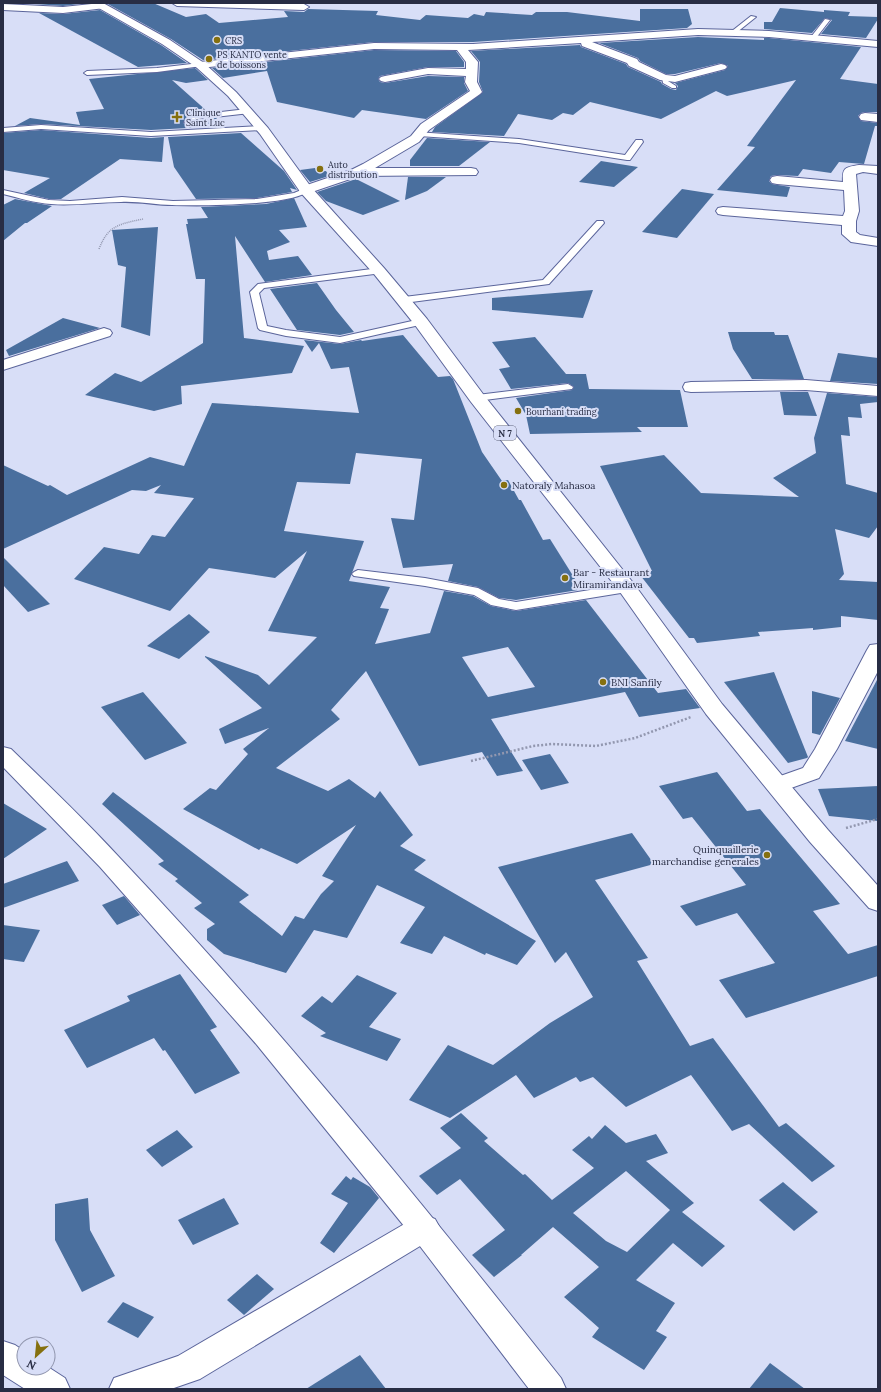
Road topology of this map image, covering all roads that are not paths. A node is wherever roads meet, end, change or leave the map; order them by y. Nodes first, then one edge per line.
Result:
1 (177, 3) edge
2 (102, 4) edge
3 (238, 4) edge
4 (3, 7) edge
5 (304, 7) dead end
6 (753, 17) dead end
7 (827, 20) dead end
8 (734, 32) junction
9 (814, 38) junction
10 (576, 41) junction
11 (878, 44) edge
12 (460, 47) junction
13 (200, 65) junction
14 (721, 67) dead end
15 (87, 73) dead end
16 (470, 73) junction
17 (664, 78) junction
18 (385, 79) dead end
19 (674, 86) dead end
20 (247, 112) junction
21 (865, 117) dead end
22 (878, 118) edge
23 (188, 122) dead end
24 (261, 128) junction
25 (3, 130) edge
26 (420, 134) junction
27 (639, 142) dead end
28 (878, 170) edge
29 (471, 172) dead end
30 (356, 173) junction
31 (777, 180) dead end
32 (850, 187) junction
33 (306, 190) junction
34 (3, 192) edge
35 (723, 212) dead end
36 (849, 221) junction
37 (600, 223) dead end
38 (878, 242) edge
39 (380, 272) junction
40 (404, 300) junction
41 (420, 322) junction
42 (104, 333) dead end
43 (3, 365) edge
44 (568, 387) dead end
45 (691, 387) dead end
46 (878, 391) edge
47 (477, 398) junction
48 (358, 574) dead end
49 (626, 588) junction
50 (878, 650) edge
51 (3, 754) edge
52 (777, 785) junction
53 (878, 902) edge
54 (424, 1228) junction
55 (3, 1356) edge
56 (53, 1389) edge
57 (126, 1389) edge
58 (549, 1389) edge

1 - 3 street
2 - 4 street
2 - 13 street, N 7
3 - 5 street
6 - 8 lane
7 - 9 lane
8 - 9 street
8 - 10 street
9 - 11 street
10 - 12 street
10 - 17 street
12 - 13 street
12 - 16 street
13 - 15 lane
13 - 20 street, N 7
14 - 17 street
16 - 18 street
16 - 26 street
17 - 19 lane
20 - 23 lane
20 - 24 street, N 7
21 - 22 street
24 - 25 lane
24 - 33 street, N 7
26 - 27 lane
26 - 30 street
28 - 32 street
29 - 30 street
30 - 33 street
31 - 32 street
32 - 36 street
33 - 34 lane
33 - 39 street, N 7
35 - 36 street
36 - 38 street
37 - 40 lane
39 - 40 street, N 7
39 - 41 lane
40 - 41 street, N 7
41 - 47 street, N 7
42 - 43 street
44 - 47 lane
45 - 46 street
47 - 49 street, N 7
48 - 49 lane
49 - 52 street, N 7
50 - 52 street
51 - 54 street
52 - 53 street, N 7
54 - 57 street
54 - 58 street
55 - 56 street

